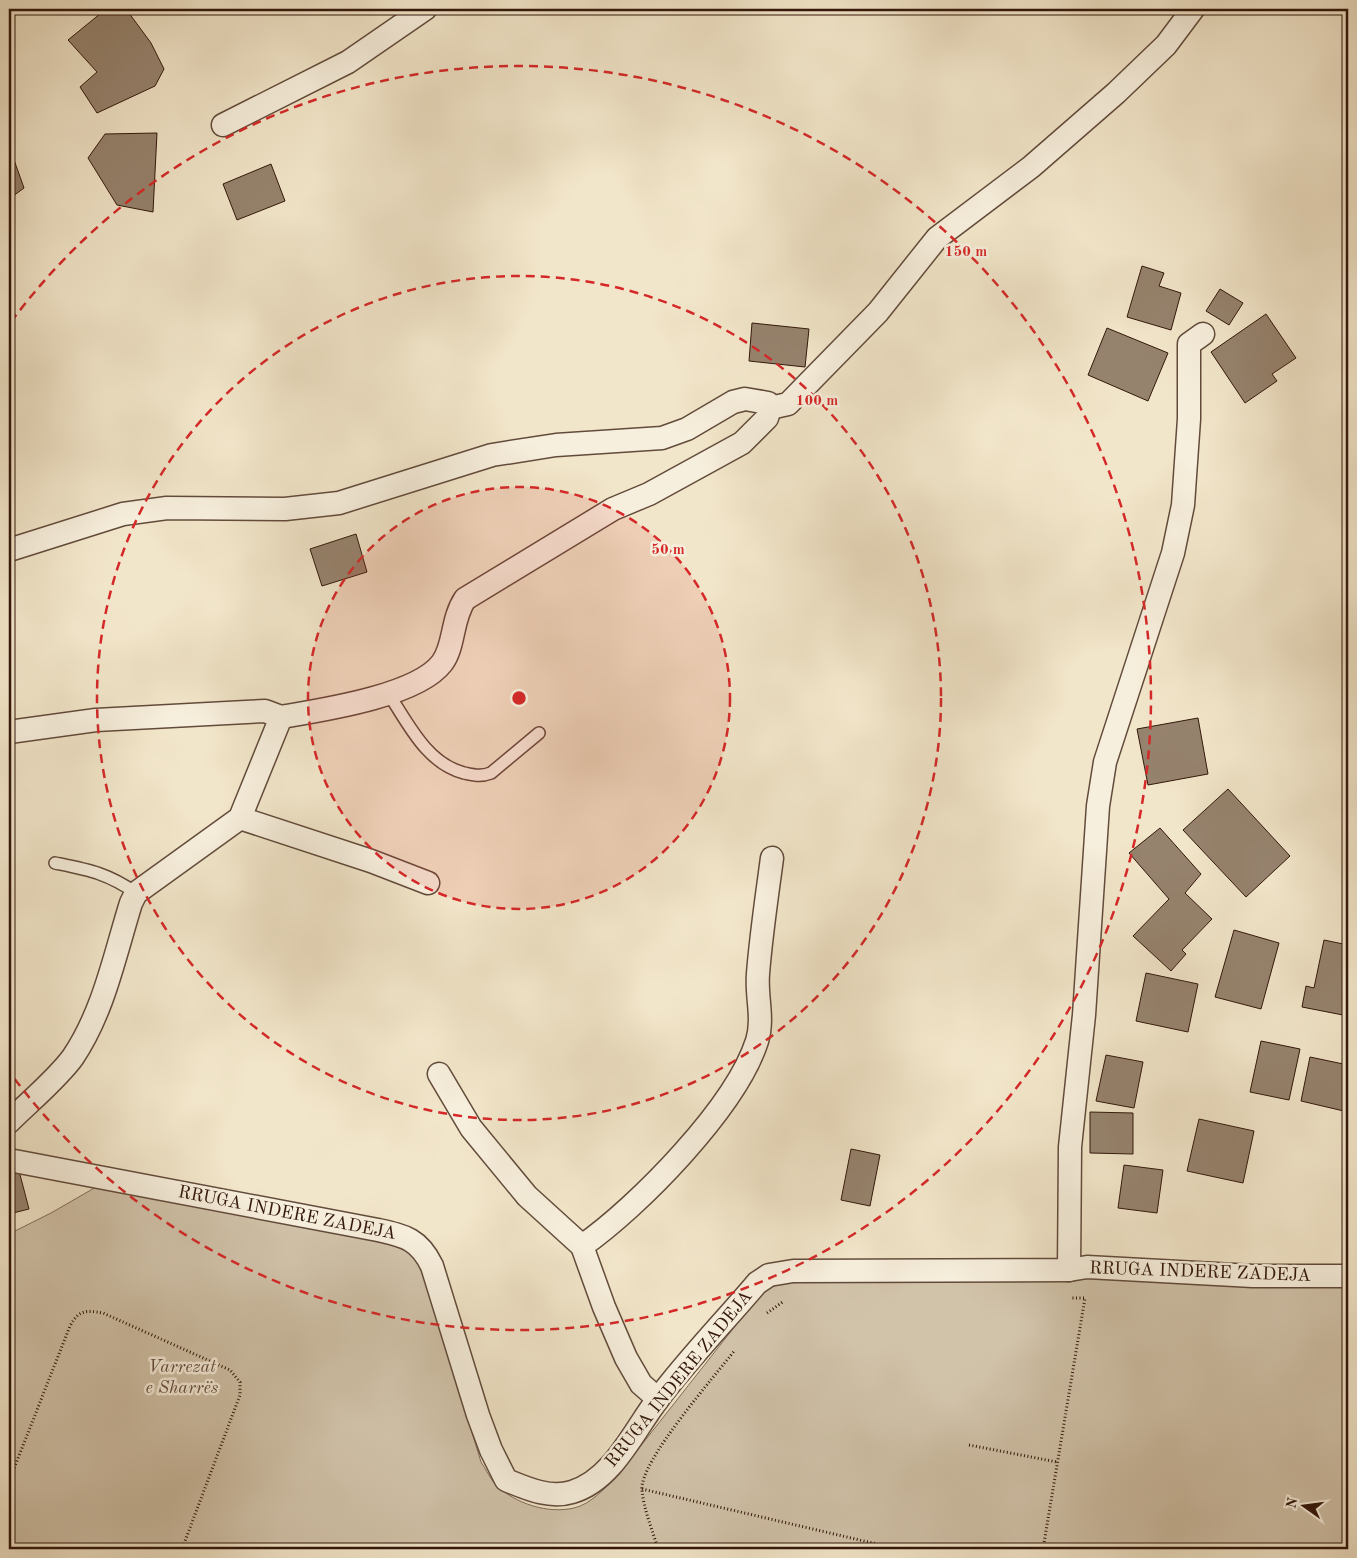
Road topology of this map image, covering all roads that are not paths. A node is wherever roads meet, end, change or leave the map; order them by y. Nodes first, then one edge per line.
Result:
1 (424, 9) edge
2 (1192, 9) edge
3 (223, 125) dead end
4 (1203, 334) dead end
5 (770, 408) junction
6 (9, 550) edge
7 (388, 693) junction
8 (281, 718) junction
9 (9, 732) edge
10 (539, 733) dead end
11 (240, 818) junction
12 (772, 858) dead end
13 (55, 863) dead end
14 (428, 883) dead end
15 (136, 892) junction
16 (439, 1074) dead end
17 (9, 1122) edge
18 (9, 1160) edge
19 (582, 1246) junction
20 (1069, 1270) junction
21 (1348, 1276) edge
22 (658, 1399) junction

1 - 3 street
2 - 5 street
4 - 20 street
5 - 6 street
5 - 7 street
7 - 8 street
7 - 10 lane
8 - 9 street
8 - 11 street
11 - 14 street
11 - 15 street
12 - 19 street
13 - 15 lane
15 - 17 street
16 - 19 street
18 - 22 street, RRUGA INDERE ZADEJA
19 - 22 street
20 - 21 street, RRUGA INDERE ZADEJA
20 - 22 street, RRUGA INDERE ZADEJA

